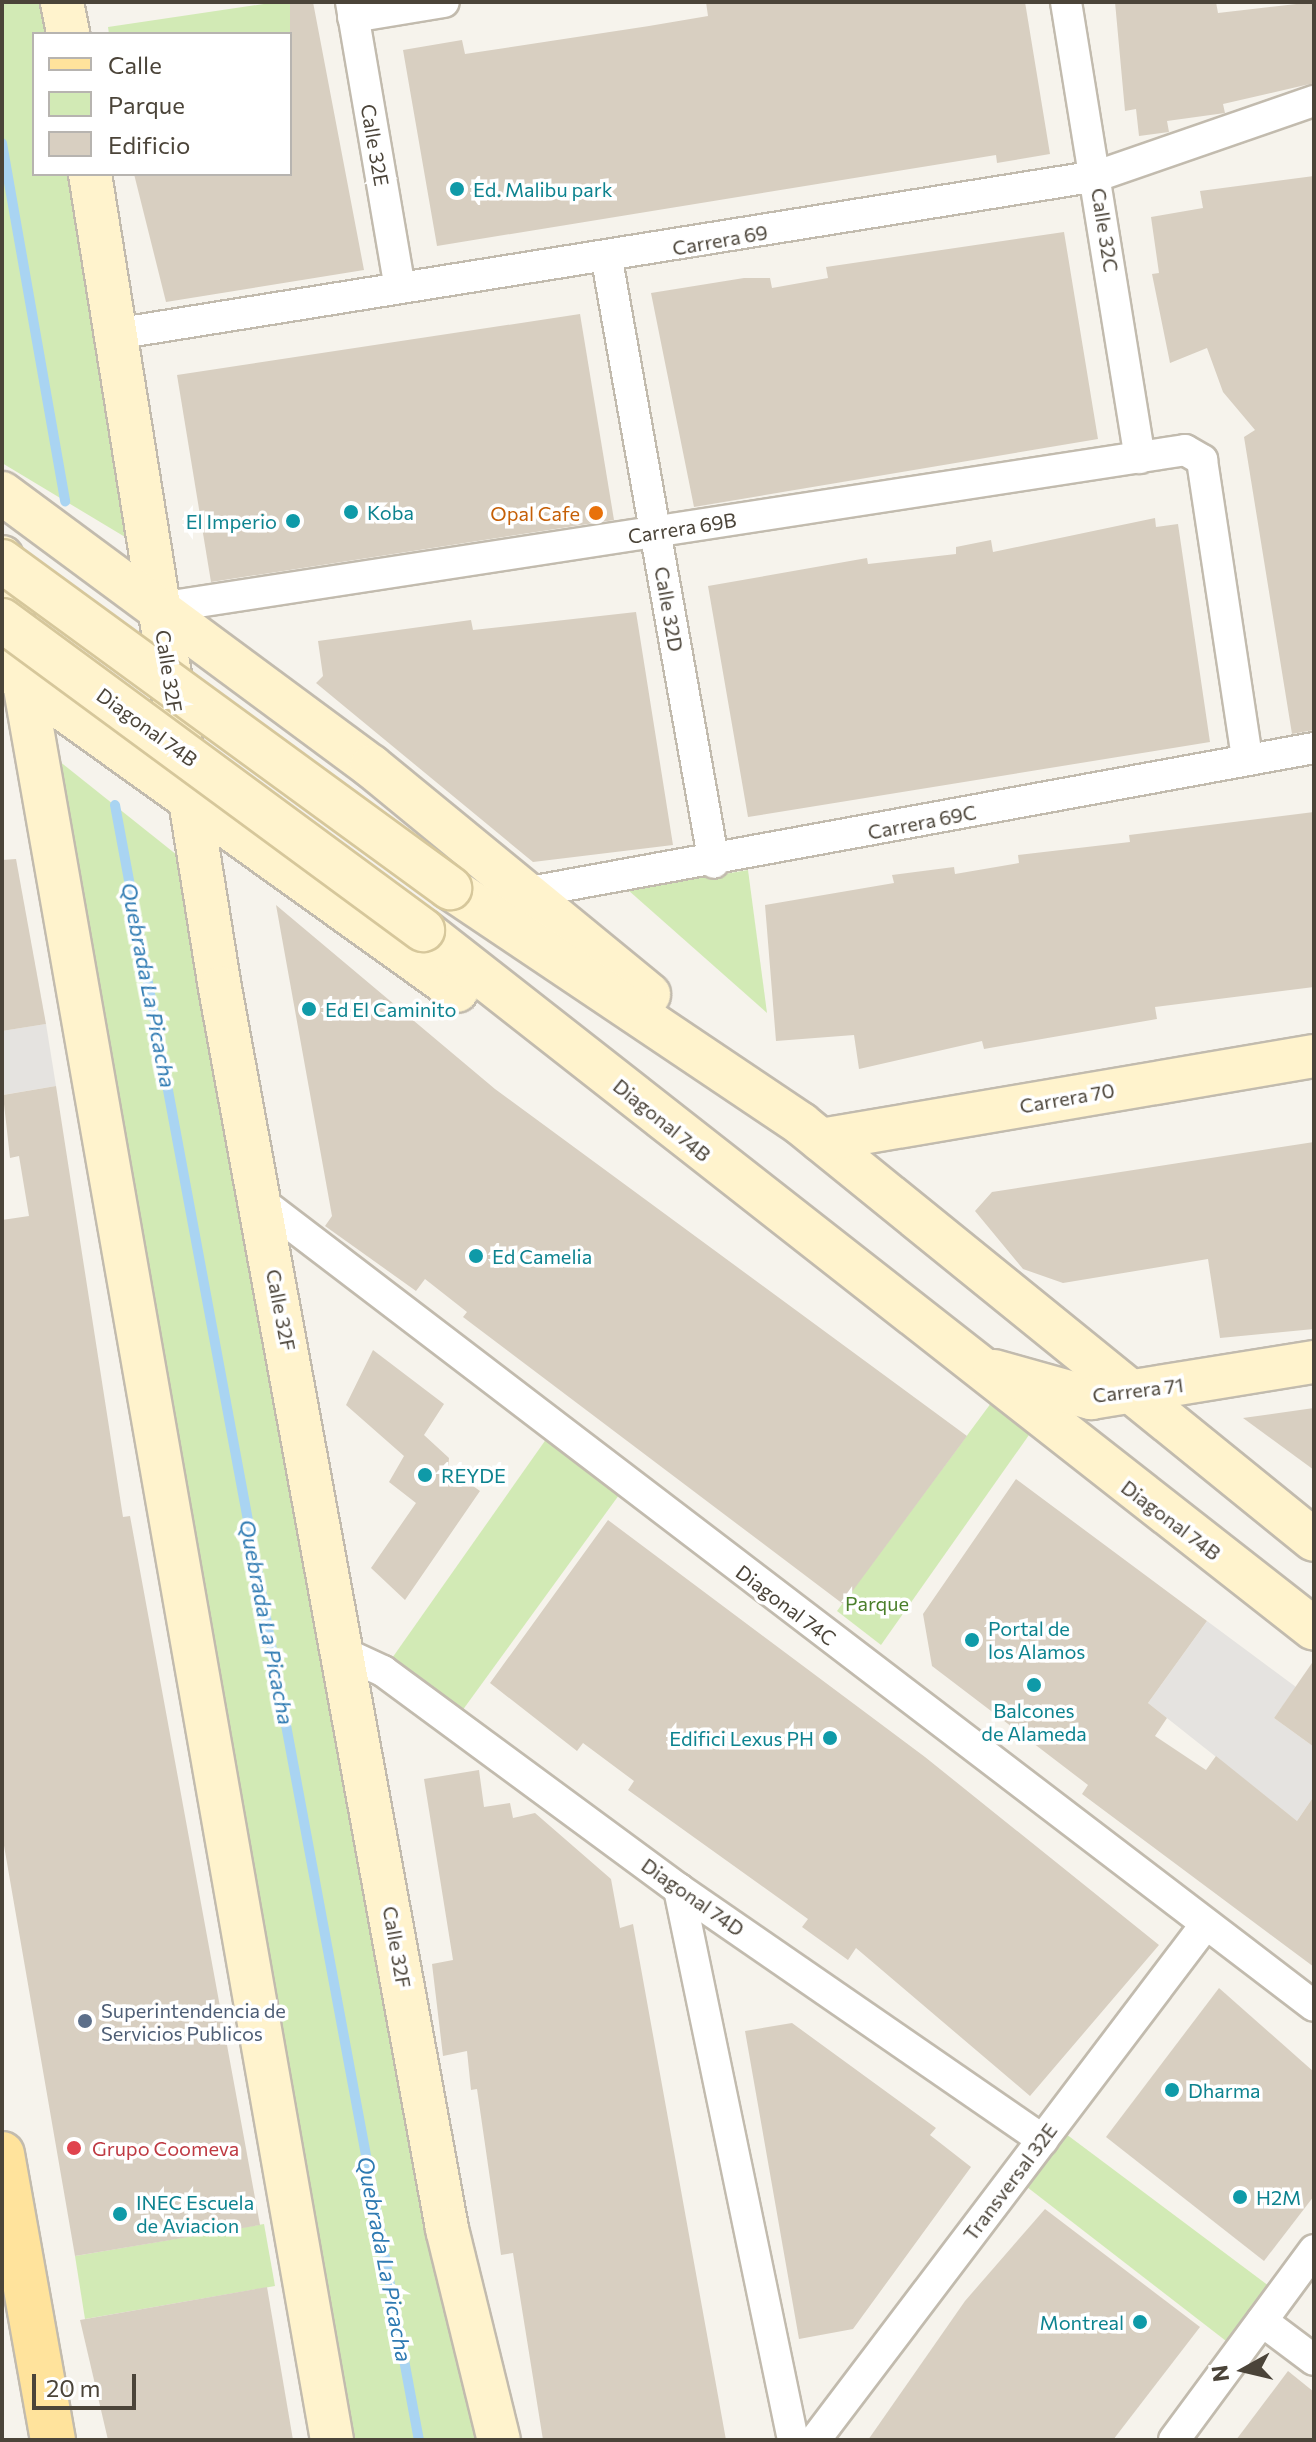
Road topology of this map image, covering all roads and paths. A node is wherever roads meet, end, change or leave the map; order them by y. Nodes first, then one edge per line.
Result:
1 (62, 2) edge
2 (444, 2) edge
3 (1066, 2) edge
4 (352, 10) edge
5 (68, 32) edge
6 (1314, 101) edge
7 (90, 176) edge
8 (1097, 176) junction
9 (607, 260) junction
10 (400, 288) junction
11 (115, 334) junction
12 (1140, 458) junction
13 (2, 493) edge
14 (655, 533) junction
15 (2, 559) edge
16 (159, 608) junction
17 (2, 620) edge
18 (13, 674) edge
19 (171, 686) junction
20 (1314, 748) edge
21 (121, 750) junction
22 (1247, 758) junction
23 (371, 766) junction
24 (190, 799) junction
25 (714, 863) junction
26 (295, 875) junction
27 (530, 892) junction
28 (1314, 1056) edge
29 (811, 1132) junction
30 (260, 1201) junction
31 (853, 1272) junction
32 (965, 1361) junction
33 (1314, 1362) edge
34 (1128, 1395) junction
35 (1314, 1540) edge
36 (1314, 1629) edge
37 (346, 1654) junction
38 (679, 1889) junction
39 (1206, 1924) junction
40 (1314, 2006) edge
41 (1043, 2140) junction
42 (2, 2154) edge
43 (1314, 2250) edge
44 (1262, 2321) junction
45 (1314, 2360) edge
46 (53, 2440) edge
47 (332, 2440) edge
48 (499, 2440) edge
49 (793, 2440) edge
50 (815, 2440) edge
51 (1174, 2440) edge

1 - 5 main road
2 - 4 street
3 - 8 street, Calle 32C
4 - 10 street, Calle 32E
6 - 8 street, Carrera 69
7 - 11 main road, Calle 32F
8 - 9 street, Carrera 69
8 - 12 street, Calle 32C
9 - 10 street, Carrera 69
9 - 14 street, Calle 32D
10 - 11 street, Carrera 69
11 - 16 main road, Calle 32F
12 - 14 street, Carrera 69B
12 - 22 street, Carrera 69B
13 - 16 main road
14 - 16 street, Carrera 69B
14 - 25 street, Calle 32D
15 - 18 main road
15 - 29 main road, bridge
16 - 19 main road, Calle 32F
16 - 23 main road
17 - 31 main road, Diagonal 74B, bridge
18 - 21 main road
18 - 47 main road
19 - 21 main road
19 - 24 main road, Calle 32F
20 - 22 street, Carrera 69C
21 - 24 main road
22 - 25 street, Carrera 69C
23 - 26 main road
23 - 27 main road
24 - 26 main road
24 - 30 main road, Calle 32F
25 - 27 street, Carrera 69C
26 - 31 main road
27 - 29 main road
28 - 29 main road, Carrera 70
29 - 34 main road
30 - 37 main road, Calle 32F
30 - 39 street, Diagonal 74C
31 - 32 main road, Diagonal 74B
32 - 34 main road, Carrera 71
32 - 36 main road, Diagonal 74B
33 - 34 main road, Carrera 71
34 - 35 main road
37 - 38 street, Diagonal 74D
37 - 48 main road, Calle 32F
38 - 41 street, Diagonal 74D
38 - 49 street
39 - 40 street, Diagonal 74C
39 - 41 street, Transversal 32E
41 - 50 street, Transversal 32E
42 - 46 main road
43 - 44 street
44 - 45 street
44 - 51 street

